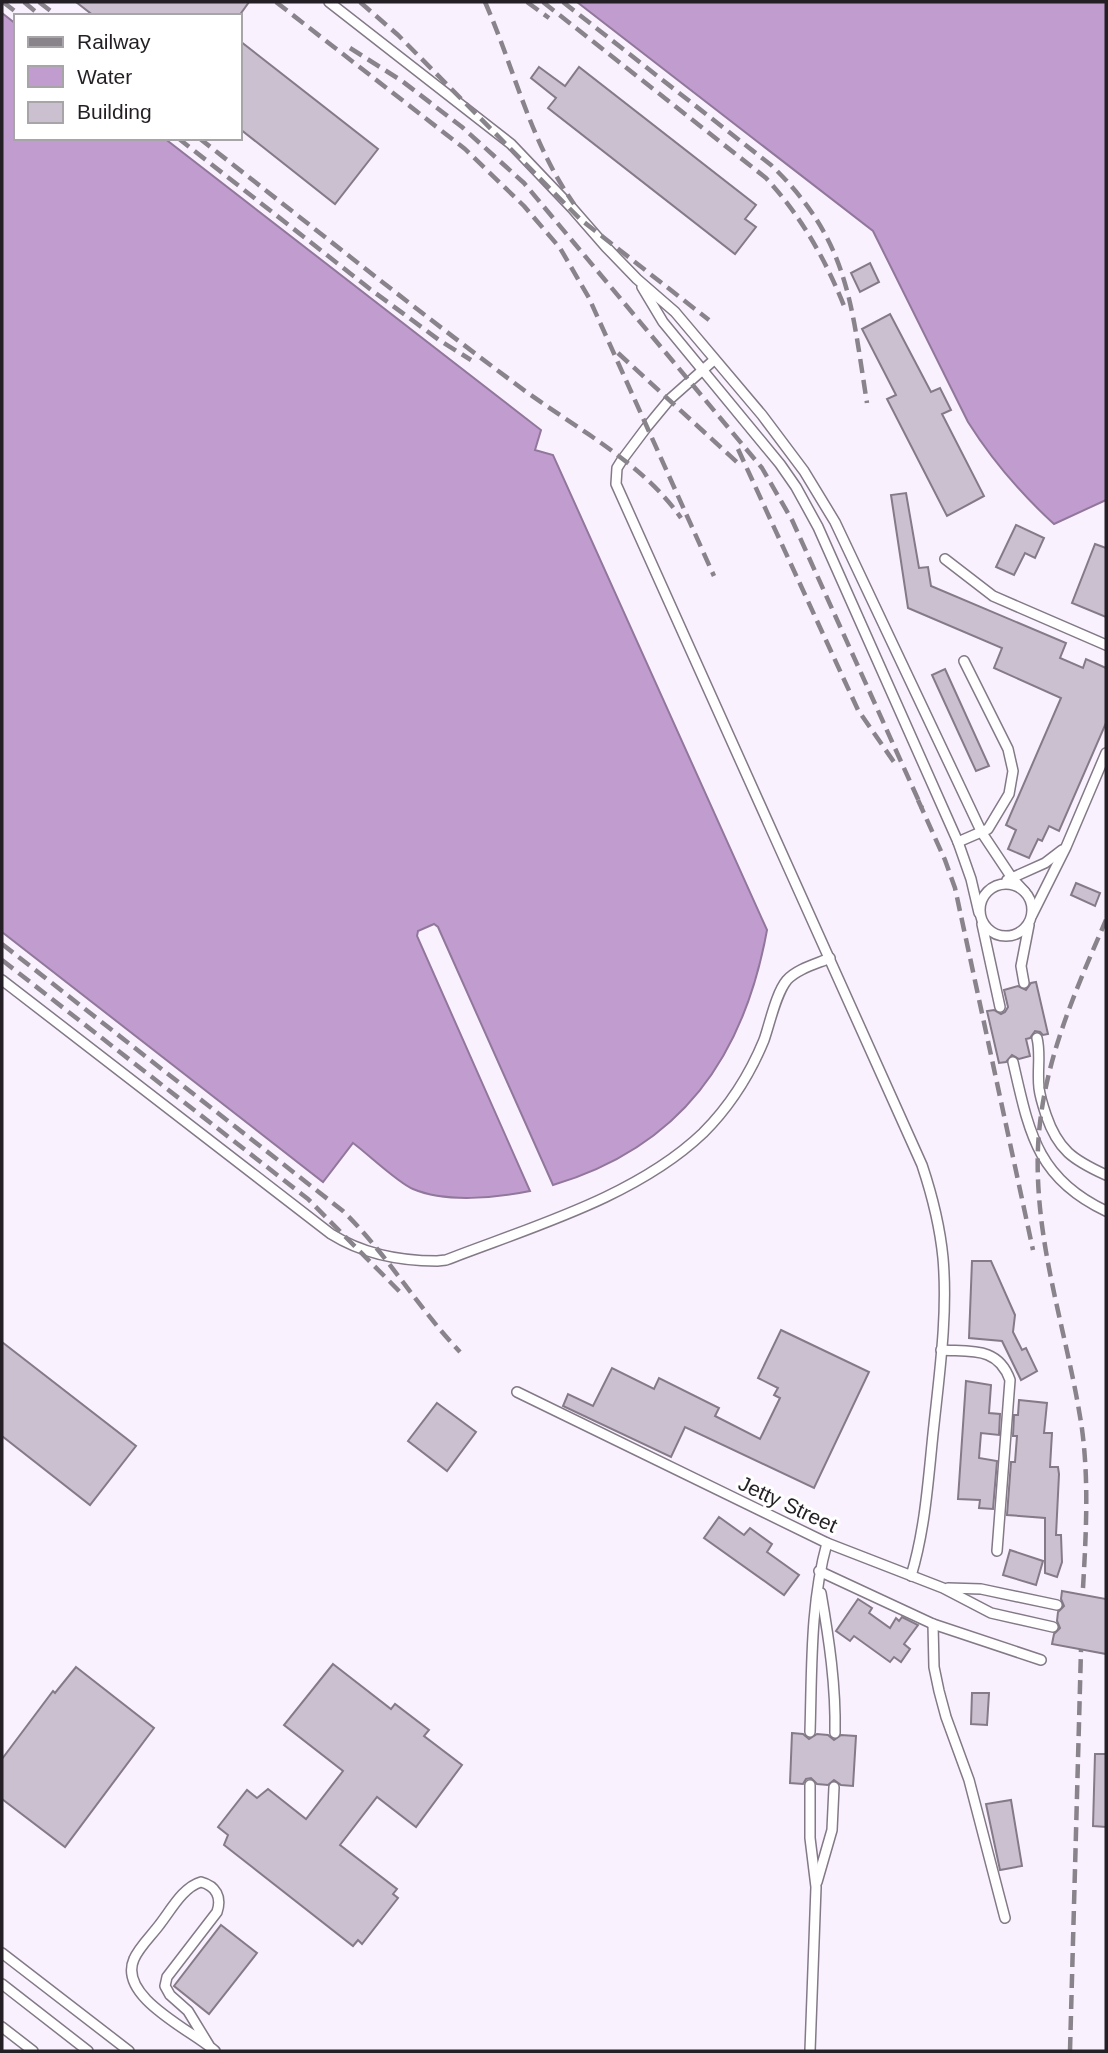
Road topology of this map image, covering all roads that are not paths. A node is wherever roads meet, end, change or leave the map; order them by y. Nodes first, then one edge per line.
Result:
1 (329, 2) edge
2 (637, 279) junction
3 (714, 360) junction
4 (702, 370) junction
5 (945, 559) dead end
6 (1106, 645) edge
7 (964, 661) dead end
8 (1106, 753) edge
9 (982, 833) junction
10 (958, 842) junction
11 (1066, 847) junction
12 (1012, 878) junction
13 (995, 885) junction
14 (1025, 892) junction
15 (980, 917) junction
16 (1030, 919) junction
17 (830, 958) junction
18 (2, 980) edge
19 (1024, 983) dead end
20 (1000, 1007) dead end
21 (1037, 1038) dead end
22 (1013, 1062) dead end
23 (1106, 1175) edge
24 (1106, 1211) edge
25 (941, 1350) junction
26 (517, 1392) dead end
27 (827, 1543) junction
28 (997, 1551) dead end
29 (819, 1571) junction
30 (911, 1576) junction
31 (819, 1584) junction
32 (943, 1588) junction
33 (1057, 1605) dead end
34 (933, 1624) junction
35 (1054, 1627) dead end
36 (1041, 1660) dead end
37 (810, 1732) dead end
38 (835, 1733) dead end
39 (810, 1786) dead end
40 (834, 1787) dead end
41 (816, 1887) junction
42 (1004, 1918) dead end
43 (2, 1953) edge
44 (2, 1984) edge
45 (2, 2027) edge
46 (212, 2049) edge
47 (33, 2051) edge
48 (88, 2051) edge
49 (128, 2051) edge
50 (810, 2051) edge

1 - 2 lane
2 - 3 lane
2 - 4 lane
3 - 4 lane
3 - 9 lane
4 - 10 lane
4 - 17 lane
5 - 6 lane
7 - 9 lane
8 - 11 lane
9 - 10 lane
9 - 12 lane
10 - 15 lane
11 - 12 lane
11 - 16 lane
12 - 13 lane
12 - 14 lane
13 - 14 lane
13 - 15 lane
14 - 16 lane
15 - 16 lane
15 - 20 lane
16 - 19 lane
17 - 18 lane
17 - 25 lane
21 - 23 lane
22 - 24 lane
25 - 28 lane
25 - 30 lane
26 - 27 lane, Jetty Street
27 - 29 lane
27 - 30 lane, Jetty Street
29 - 31 lane
29 - 34 lane
30 - 32 lane, Jetty Street
31 - 37 lane
31 - 38 lane
32 - 33 lane
32 - 35 lane, Jetty Street
34 - 36 lane
34 - 42 lane
39 - 41 lane
40 - 41 lane
41 - 50 lane
43 - 49 lane
44 - 48 lane
45 - 47 lane
46 - 46 lane

